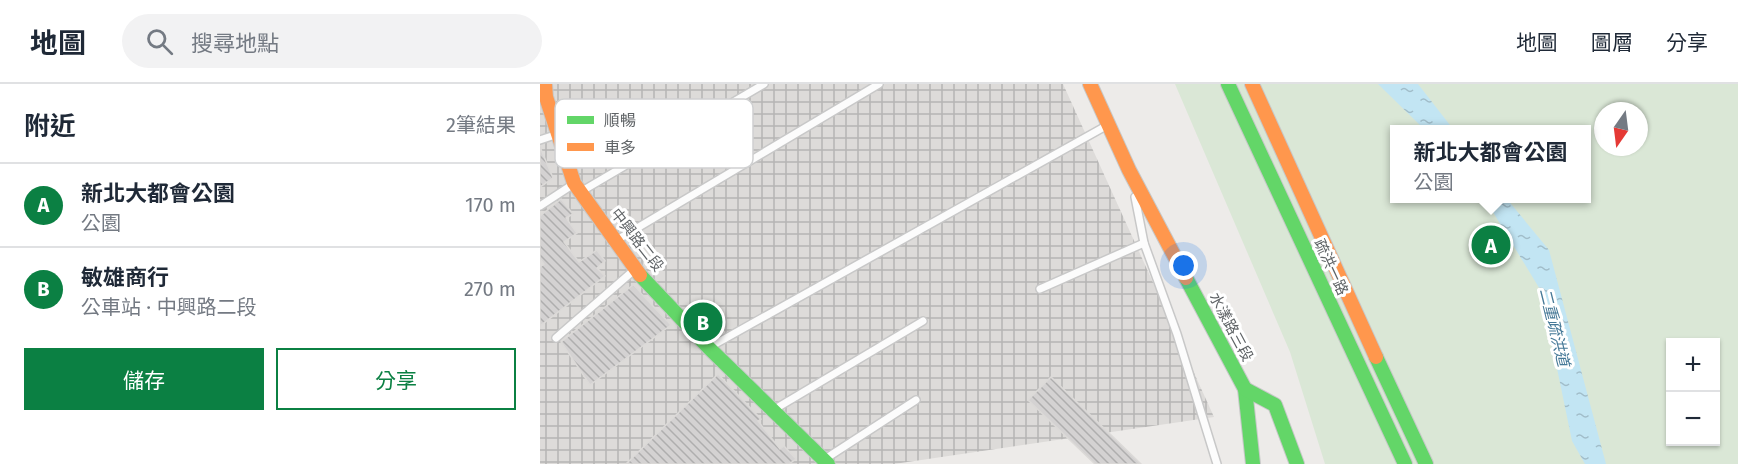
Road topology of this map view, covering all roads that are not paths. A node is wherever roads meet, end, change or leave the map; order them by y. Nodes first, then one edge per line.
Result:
1 (764, 84) edge
2 (879, 84) edge
3 (1090, 84) edge
4 (1228, 84) edge
5 (1252, 84) edge
6 (544, 93) edge
7 (737, 99) edge
8 (555, 125) edge
9 (1108, 125) junction
10 (555, 135) edge
11 (540, 140) edge
12 (753, 159) edge
13 (570, 168) edge
14 (613, 168) edge
15 (738, 168) edge
16 (1129, 170) junction
17 (577, 188) junction
18 (540, 206) edge
19 (615, 241) junction
20 (1144, 243) junction
21 (635, 270) junction
22 (1040, 289) dead end
23 (923, 321) dead end
24 (556, 338) dead end
25 (709, 348) junction
26 (1245, 389) junction
27 (916, 400) dead end
28 (773, 410) junction
29 (826, 462) edge
30 (1216, 464) edge
31 (1253, 464) edge
32 (1297, 464) edge
33 (1405, 464) edge
34 (1426, 464) edge

1 - 7 lane
2 - 12 lane
3 - 9 street, 水漾路三段
4 - 33 street, 疏洪一路
5 - 34 street, 疏洪一路
6 - 8 street, 中興路二段
9 - 16 street, 水漾路三段
9 - 25 lane
10 - 11 lane
13 - 17 street, 中興路二段
14 - 17 lane
15 - 19 lane
16 - 20 lane
16 - 26 street, 水漾路三段
17 - 18 lane
17 - 19 street, 中興路二段
19 - 21 street, 中興路二段
20 - 22 lane
20 - 30 lane
21 - 24 lane
21 - 25 street, 中興路二段
23 - 28 lane
25 - 28 street, 中興路二段
26 - 31 street, 水漾路三段
26 - 32 street
27 - 29 lane
28 - 29 street, 中興路二段

